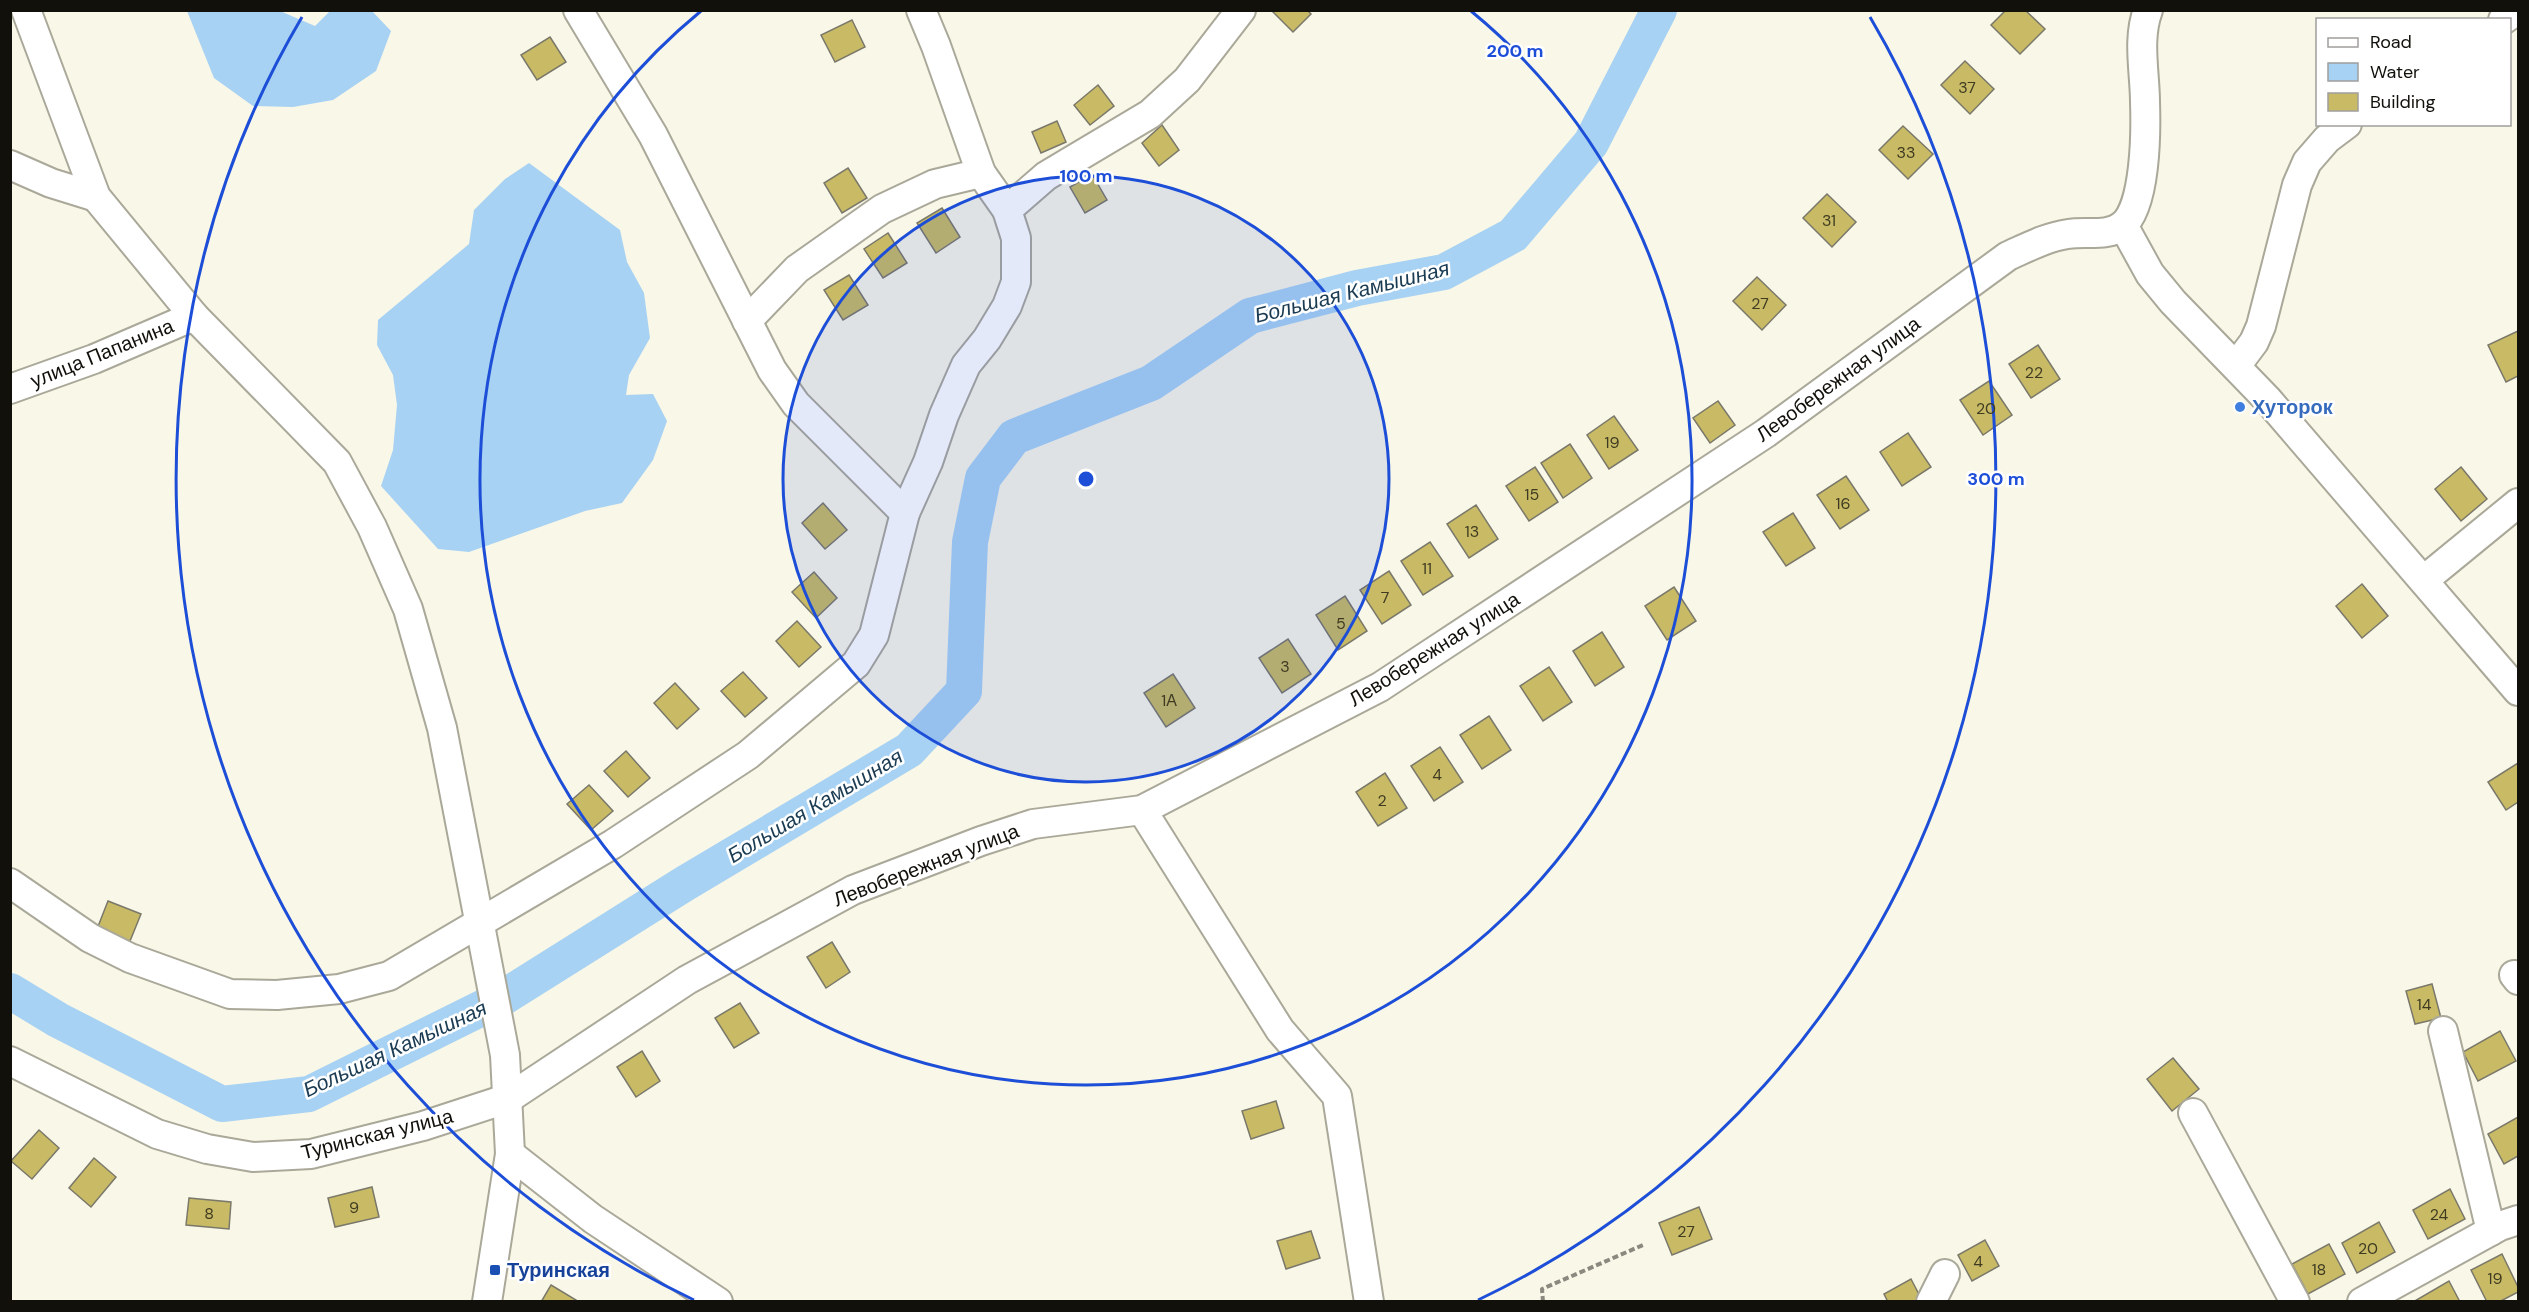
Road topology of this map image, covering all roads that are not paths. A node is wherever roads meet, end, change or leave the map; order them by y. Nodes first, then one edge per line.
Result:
1 (26, 10) edge
2 (578, 10) edge
3 (921, 10) edge
4 (1241, 10) edge
5 (2148, 10) edge
6 (2344, 126) edge
7 (10, 165) edge
8 (981, 173) junction
9 (96, 196) junction
10 (1007, 210) junction
11 (2123, 225) junction
12 (194, 316) junction
13 (747, 321) junction
14 (2236, 366) junction
15 (10, 388) edge
16 (2518, 503) edge
17 (905, 513) junction
18 (2424, 580) junction
19 (2518, 691) edge
20 (1142, 810) junction
21 (10, 883) edge
22 (480, 923) junction
23 (2443, 1031) dead end
24 (10, 1061) edge
25 (509, 1098) junction
26 (2193, 1113) dead end
27 (510, 1154) junction
28 (2518, 1220) edge
29 (2491, 1231) junction
30 (1945, 1274) dead end
31 (487, 1302) edge
32 (718, 1302) edge
33 (1369, 1302) edge
34 (1931, 1302) edge
35 (2295, 1302) edge
36 (2362, 1302) edge

1 - 9 street
2 - 13 street
3 - 8 street
4 - 10 street
5 - 11 street
6 - 14 street
7 - 9 street
8 - 10 street
8 - 13 street
9 - 12 street
10 - 17 street
11 - 14 street
11 - 20 street, Левобережная улица
12 - 15 street, улица Папанина
12 - 22 street
13 - 17 street
14 - 18 street
16 - 18 street
17 - 22 street
18 - 19 street
20 - 25 street, Левобережная улица
20 - 33 street
21 - 22 street
22 - 25 street
23 - 29 street
24 - 25 street, Туринская улица
25 - 27 street
26 - 35 street
27 - 31 street
27 - 32 street
28 - 29 street
29 - 36 street
30 - 34 street

